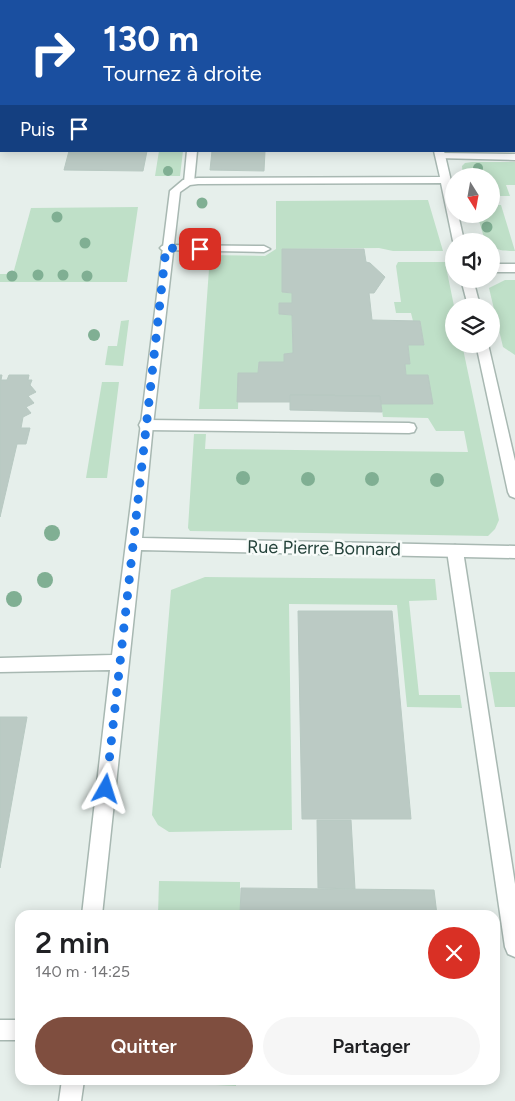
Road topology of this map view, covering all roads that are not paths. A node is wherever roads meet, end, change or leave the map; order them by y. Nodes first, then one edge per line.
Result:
1 (192, 152) edge
2 (440, 154) edge
3 (515, 157) edge
4 (445, 180) joint
5 (188, 182) junction
6 (166, 248) junction
7 (264, 249) dead end
8 (500, 268) edge
9 (515, 268) edge
10 (484, 353) edge
11 (146, 425) junction
12 (409, 428) dead end
13 (515, 492) edge
14 (134, 544) junction
15 (455, 551) junction
16 (515, 552) edge
17 (119, 662) junction
18 (0, 665) edge
19 (93, 910) edge
20 (515, 947) edge
21 (0, 1030) edge
22 (15, 1030) edge
23 (72, 1085) edge
24 (70, 1101) edge

1 - 5 street
2 - 3 street
2 - 4 street
4 - 5 street
5 - 6 street
6 - 7 street
6 - 11 street
8 - 9 street
10 - 13 street
11 - 12 street
11 - 14 street
14 - 15 street, Rue Pierre Bonnard
14 - 17 street
15 - 16 street, Rue Pierre Bonnard
15 - 20 street
17 - 18 street
17 - 19 street
21 - 22 street
23 - 24 street

